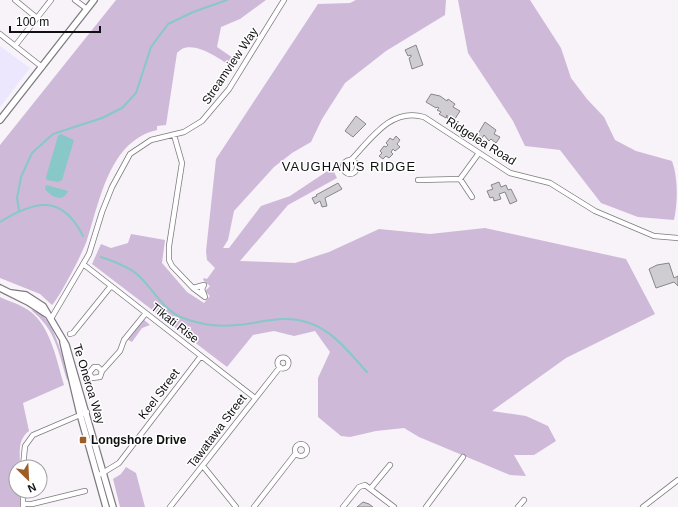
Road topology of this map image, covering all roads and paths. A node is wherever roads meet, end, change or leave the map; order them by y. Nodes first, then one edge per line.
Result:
1 (15, 0) edge
2 (51, 0) edge
3 (75, 0) edge
4 (94, 0) edge
5 (284, 0) edge
6 (87, 9) junction
7 (37, 18) junction
8 (0, 34) edge
9 (15, 46) junction
10 (42, 67) junction
11 (0, 120) edge
12 (174, 135) junction
13 (479, 152) junction
14 (351, 160) dead end
15 (460, 179) junction
16 (418, 180) dead end
17 (472, 197) dead end
18 (678, 238) edge
19 (83, 264) junction
20 (110, 286) junction
21 (0, 288) edge
22 (193, 288) dead end
23 (146, 313) junction
24 (52, 317) junction
25 (70, 334) dead end
26 (62, 338) junction
27 (201, 356) junction
28 (280, 367) dead end
29 (102, 371) dead end
30 (255, 398) junction
31 (87, 412) junction
32 (80, 414) junction
33 (296, 453) dead end
34 (463, 457) dead end
35 (24, 459) edge
36 (390, 465) dead end
37 (203, 466) junction
38 (104, 473) junction
39 (98, 475) junction
40 (678, 480) edge
41 (370, 488) junction
42 (85, 491) dead end
43 (524, 500) dead end
44 (23, 505) edge
45 (106, 507) edge
46 (113, 507) edge
47 (170, 507) edge
48 (236, 507) edge
49 (254, 507) edge
50 (343, 507) edge
51 (394, 507) edge
52 (426, 507) edge
53 (518, 507) edge
54 (643, 507) edge

1 - 7 street
2 - 7 street
3 - 6 street
4 - 6 street
5 - 12 street, Streamview Way
6 - 10 street
7 - 9 street
8 - 9 street
9 - 10 street
10 - 11 street
12 - 19 street, Streamview Way
12 - 22 street
13 - 14 street, Ridgelea Road
13 - 15 street
13 - 18 street, Ridgelea Road
15 - 16 street
15 - 17 street
19 - 20 street, Tīkati Rise
19 - 24 street, Streamview Way
20 - 23 street, Tīkati Rise
20 - 25 street
21 - 24 street, Te Oneroa Way
23 - 27 street, Tīkati Rise
23 - 29 street
24 - 26 street, Te Oneroa Way
26 - 31 street, Te Oneroa Way
26 - 32 street, Te Oneroa Way
27 - 30 street, Tīkati Rise
27 - 38 street, Keel Street
28 - 30 street, Tawatawa Street
30 - 37 street, Tawatawa Street
31 - 32 street
31 - 38 street, Te Oneroa Way
32 - 35 street
32 - 39 street, Te Oneroa Way
33 - 49 street
34 - 52 street
36 - 41 street
37 - 47 street, Tawatawa Street
37 - 48 street
38 - 39 street, Keel Street
38 - 46 street, Te Oneroa Way
39 - 45 street, Te Oneroa Way
40 - 54 street
41 - 50 street
41 - 51 street
42 - 44 street
43 - 53 street

